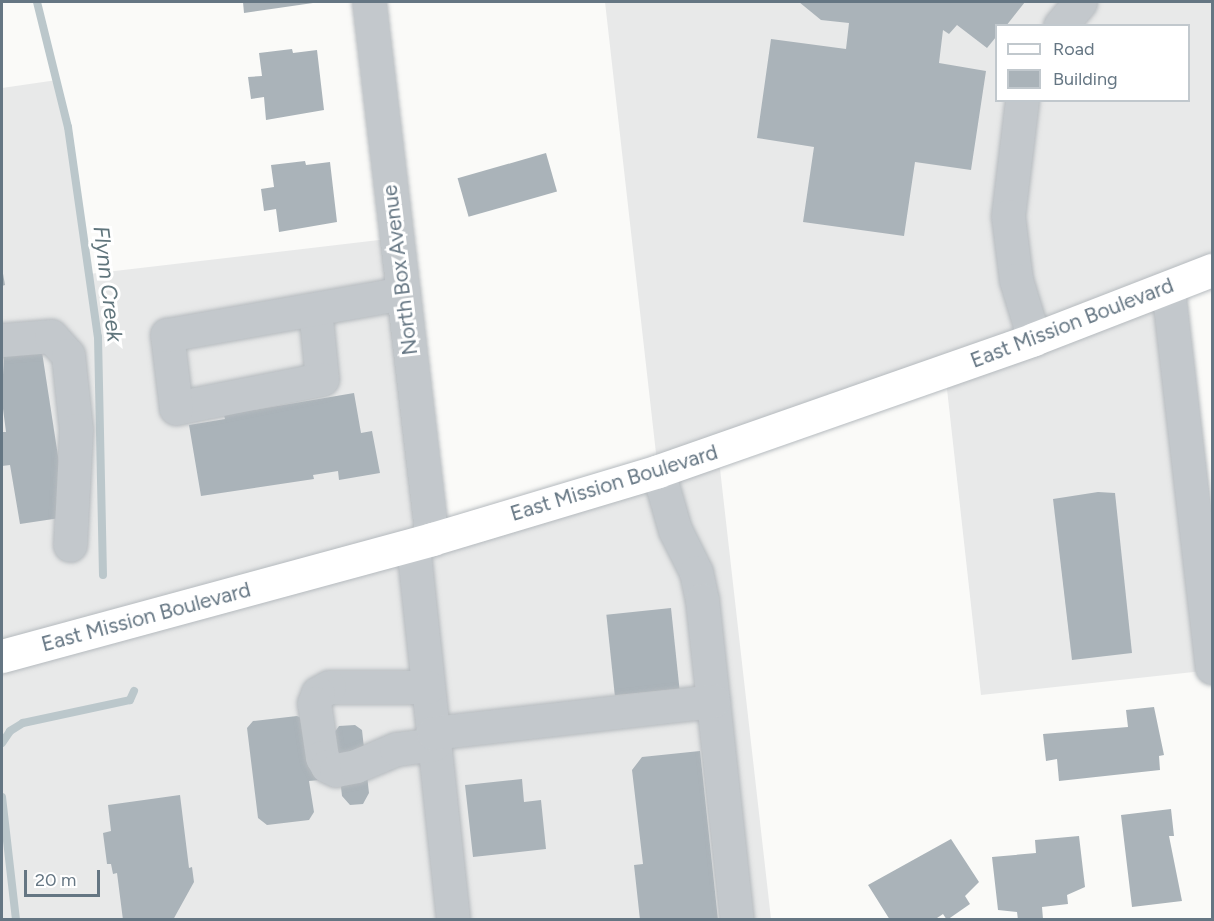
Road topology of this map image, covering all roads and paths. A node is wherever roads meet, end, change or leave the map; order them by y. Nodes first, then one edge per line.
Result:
1 (369, 2) edge
2 (1080, 2) edge
3 (1062, 24) edge
4 (1022, 102) edge
5 (1212, 270) edge
6 (1168, 288) junction
7 (403, 293) junction
8 (315, 309) junction
9 (1034, 339) junction
10 (2, 340) edge
11 (658, 471) junction
12 (422, 542) junction
13 (70, 545) dead end
14 (1211, 651) edge
15 (2, 656) edge
16 (428, 687) junction
17 (713, 702) junction
18 (434, 739) junction
19 (453, 920) edge
20 (736, 920) edge

1 - 7 street, North Box Avenue
2 - 3 street
4 - 9 street
5 - 6 main road, East Mission Boulevard
6 - 9 main road, East Mission Boulevard
6 - 14 street
7 - 8 street
7 - 12 street, North Box Avenue
8 - 8 street
9 - 11 main road, East Mission Boulevard
10 - 13 street
11 - 12 main road, East Mission Boulevard
11 - 17 street
12 - 15 main road, East Mission Boulevard
12 - 16 street, North Box Avenue
16 - 18 street, North Box Avenue
16 - 18 street
17 - 18 street
17 - 20 street
18 - 19 street, North Box Avenue

